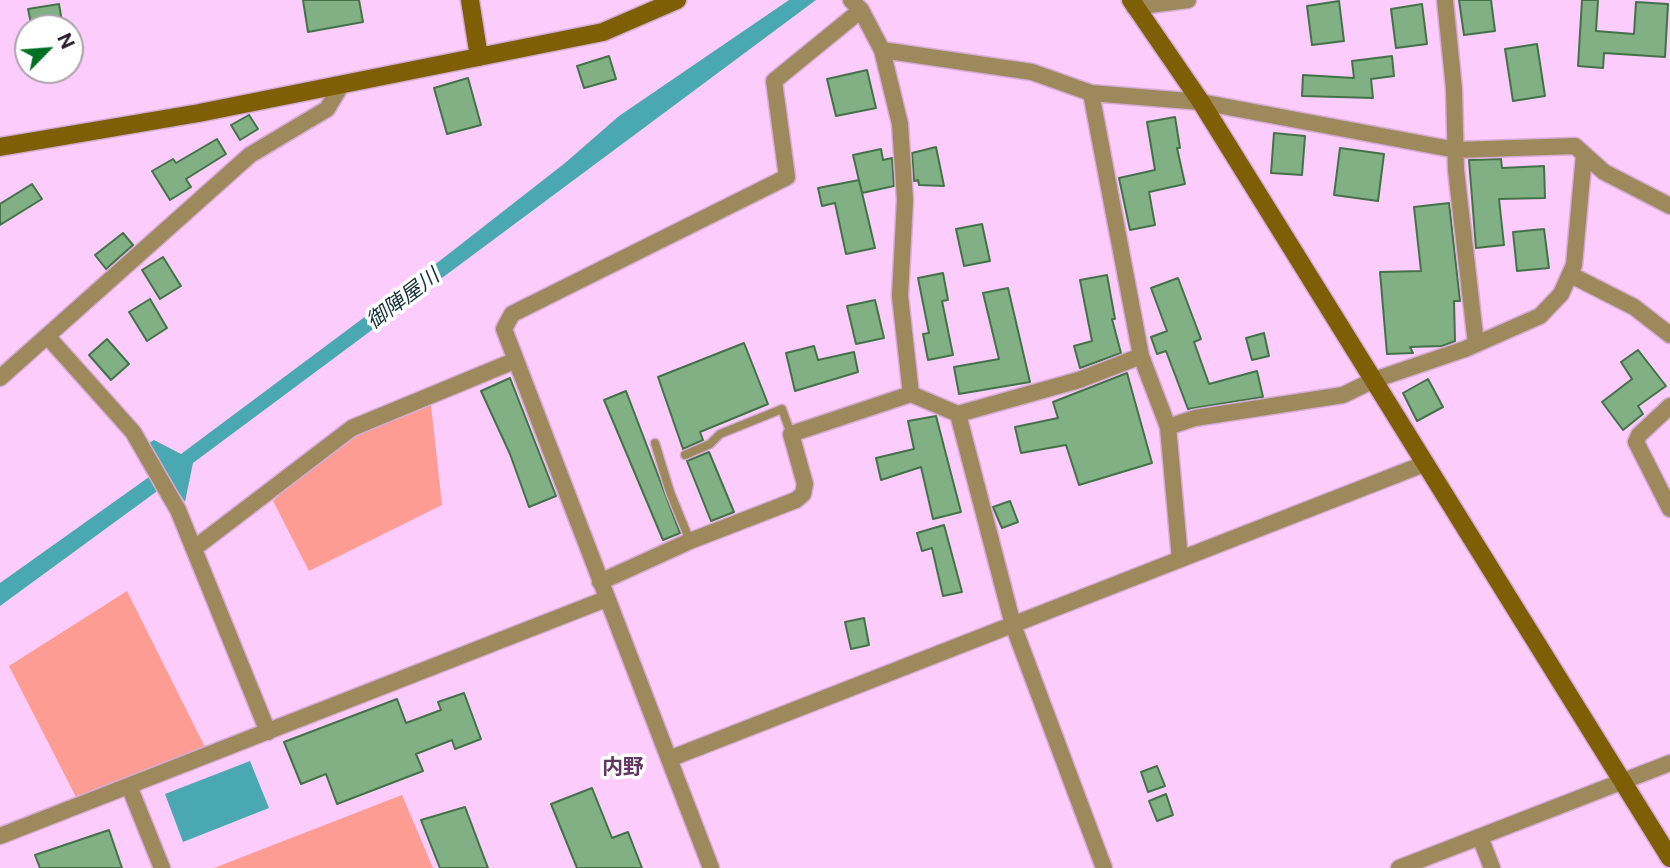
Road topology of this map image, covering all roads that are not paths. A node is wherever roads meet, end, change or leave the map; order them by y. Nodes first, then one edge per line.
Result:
1 (471, 0) edge
2 (677, 0) edge
3 (1188, 0) edge
4 (1445, 0) edge
5 (1133, 4) edge
6 (856, 5) edge
7 (882, 50) junction
8 (479, 57) junction
9 (342, 85) junction
10 (1091, 93) junction
11 (1200, 102) junction
12 (0, 147) edge
13 (1456, 150) junction
14 (1584, 155) junction
15 (1670, 206) edge
16 (1571, 275) junction
17 (1670, 335) edge
18 (48, 337) junction
19 (1476, 344) junction
20 (1140, 356) junction
21 (514, 361) junction
22 (0, 378) edge
23 (1374, 380) junction
24 (911, 394) junction
25 (1670, 407) edge
26 (958, 414) junction
27 (1168, 427) junction
28 (791, 434) junction
29 (655, 443) dead end
30 (685, 455) dead end
31 (1424, 464) junction
32 (1670, 509) edge
33 (690, 541) junction
34 (195, 547) junction
35 (1180, 559) junction
36 (600, 582) junction
37 (607, 599) junction
38 (1013, 625) junction
39 (268, 732) junction
40 (669, 760) junction
41 (1670, 763) edge
42 (1622, 781) junction
43 (129, 786) junction
44 (0, 836) edge
45 (1479, 837) junction
46 (1670, 858) edge
47 (162, 868) edge
48 (711, 868) edge
49 (1104, 868) edge
50 (1399, 868) edge
51 (1492, 868) edge

1 - 8 street
2 - 8 street
3 - 5 street
4 - 13 street
5 - 11 street
6 - 7 street
6 - 21 street
7 - 10 street
7 - 24 street
8 - 9 street
9 - 12 street
9 - 18 street
10 - 11 street
10 - 20 street
11 - 13 street
11 - 23 street
13 - 14 street
13 - 19 street
14 - 15 street
14 - 16 street
16 - 17 street
16 - 19 street
18 - 22 street
18 - 34 street
19 - 23 street
20 - 26 street
20 - 27 street
21 - 34 street
21 - 36 street
23 - 27 street
23 - 31 street
24 - 26 street
24 - 28 street
25 - 32 street
26 - 38 street
27 - 35 street
28 - 30 lane
28 - 33 street
29 - 33 lane
31 - 35 street
31 - 42 street
33 - 36 street
34 - 39 street
35 - 38 street
36 - 37 street
37 - 39 street
37 - 40 street
38 - 40 street
38 - 49 street
39 - 43 street
40 - 48 street
41 - 42 street
42 - 45 street
42 - 46 street
43 - 44 street
43 - 47 street
45 - 50 street
45 - 51 street

